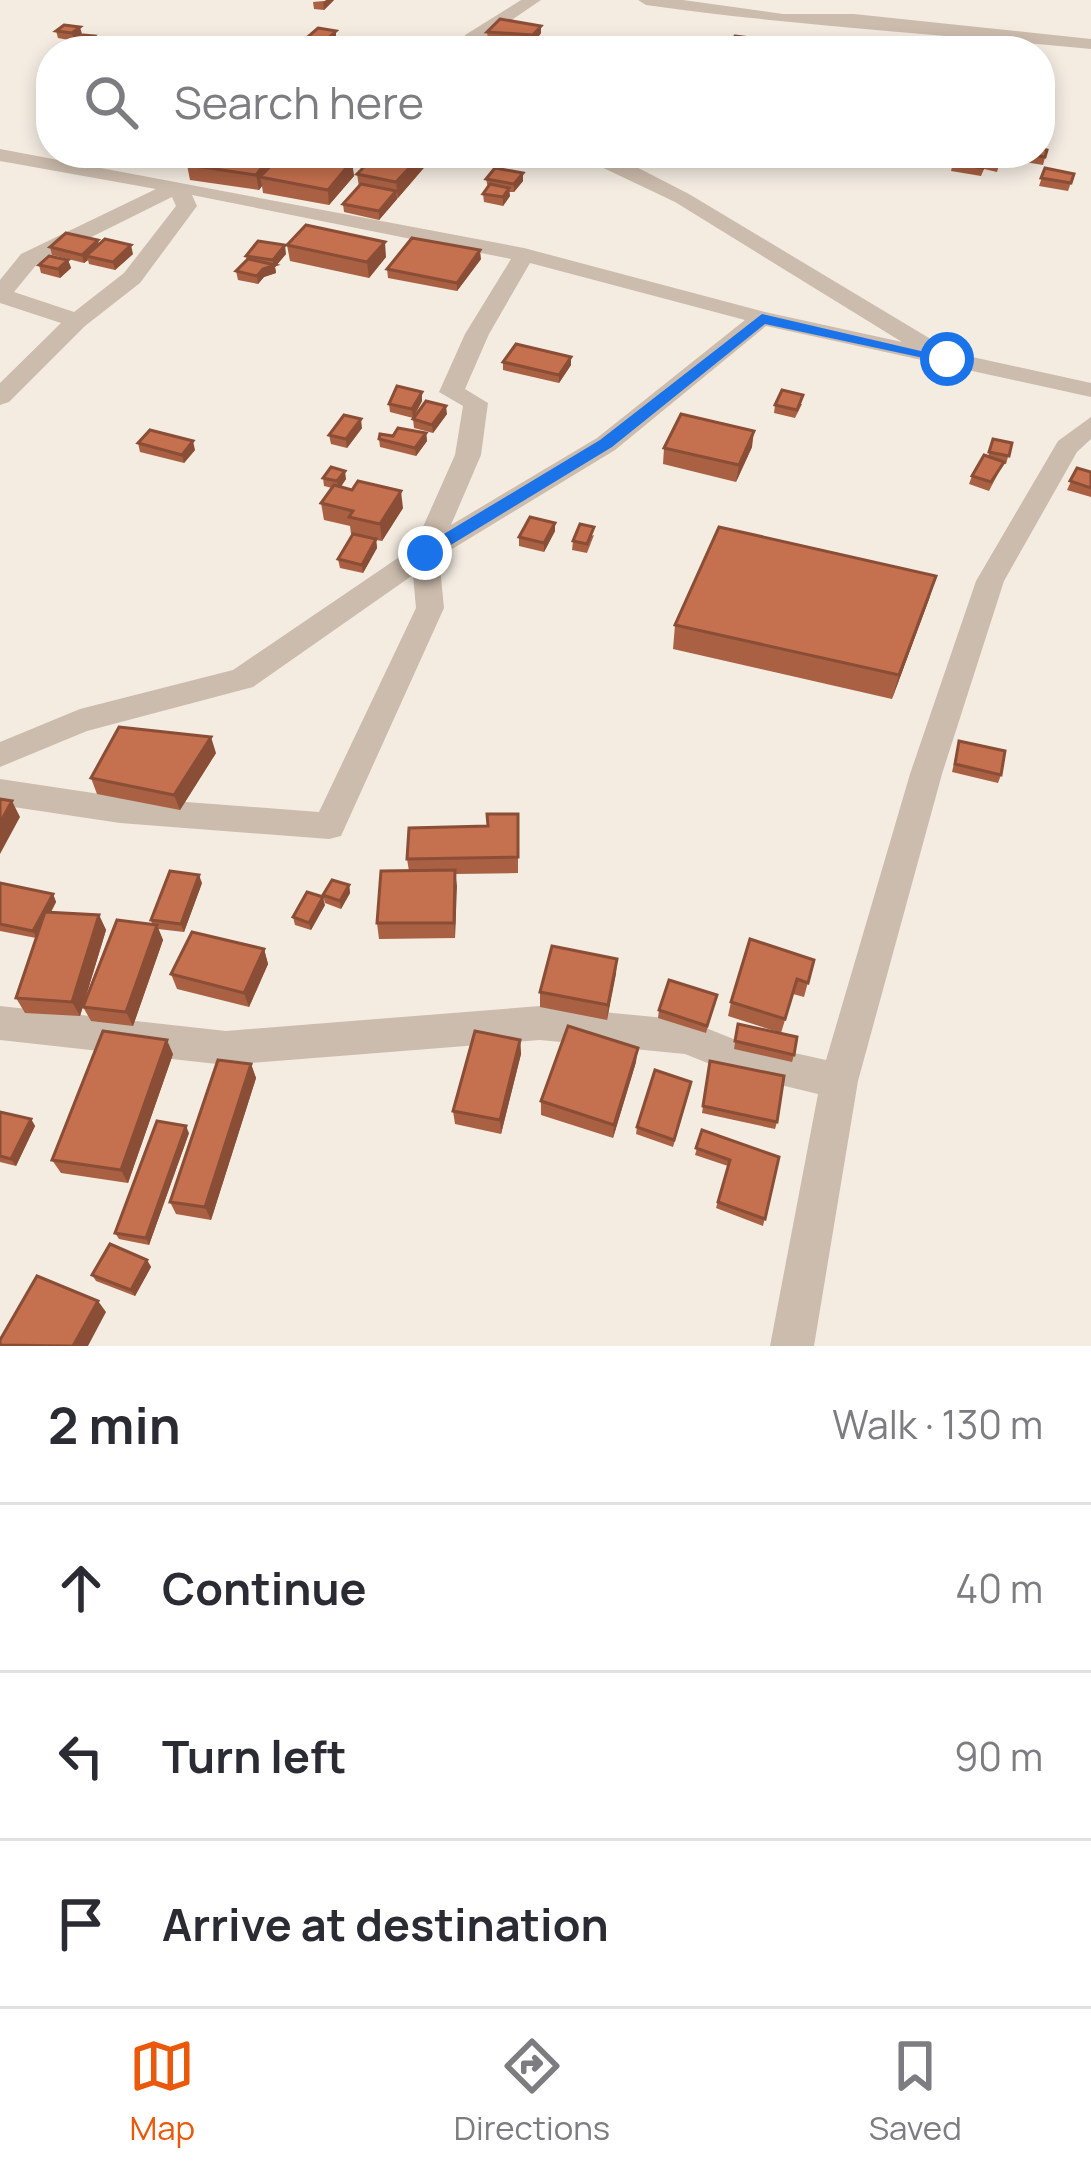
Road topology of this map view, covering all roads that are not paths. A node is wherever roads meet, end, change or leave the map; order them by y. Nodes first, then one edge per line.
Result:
1 (533, 0) edge
2 (646, 0) edge
3 (802, 0) edge
4 (854, 19) junction
5 (476, 36) edge
6 (1015, 36) edge
7 (1055, 40) edge
8 (1091, 44) edge
9 (0, 155) edge
10 (36, 162) edge
11 (72, 168) edge
12 (624, 168) edge
13 (177, 187) junction
14 (524, 255) junction
15 (0, 295) edge
16 (762, 319) junction
17 (76, 321) junction
18 (947, 359) junction
19 (1091, 390) edge
20 (0, 397) edge
21 (1091, 425) edge
22 (425, 553) junction
23 (0, 754) edge
24 (0, 792) edge
25 (0, 1023) edge
26 (839, 1081) junction
27 (793, 1346) edge

1 - 5 street
2 - 4 street
3 - 4 street
4 - 6 street
7 - 8 street
9 - 10 street
11 - 13 street
12 - 18 street
13 - 14 street
13 - 15 street
13 - 17 street
14 - 16 street
14 - 22 street
15 - 17 street
16 - 18 street
16 - 22 street
17 - 20 street
18 - 19 street
21 - 26 street
22 - 23 street
22 - 24 street
25 - 26 street
26 - 27 street

